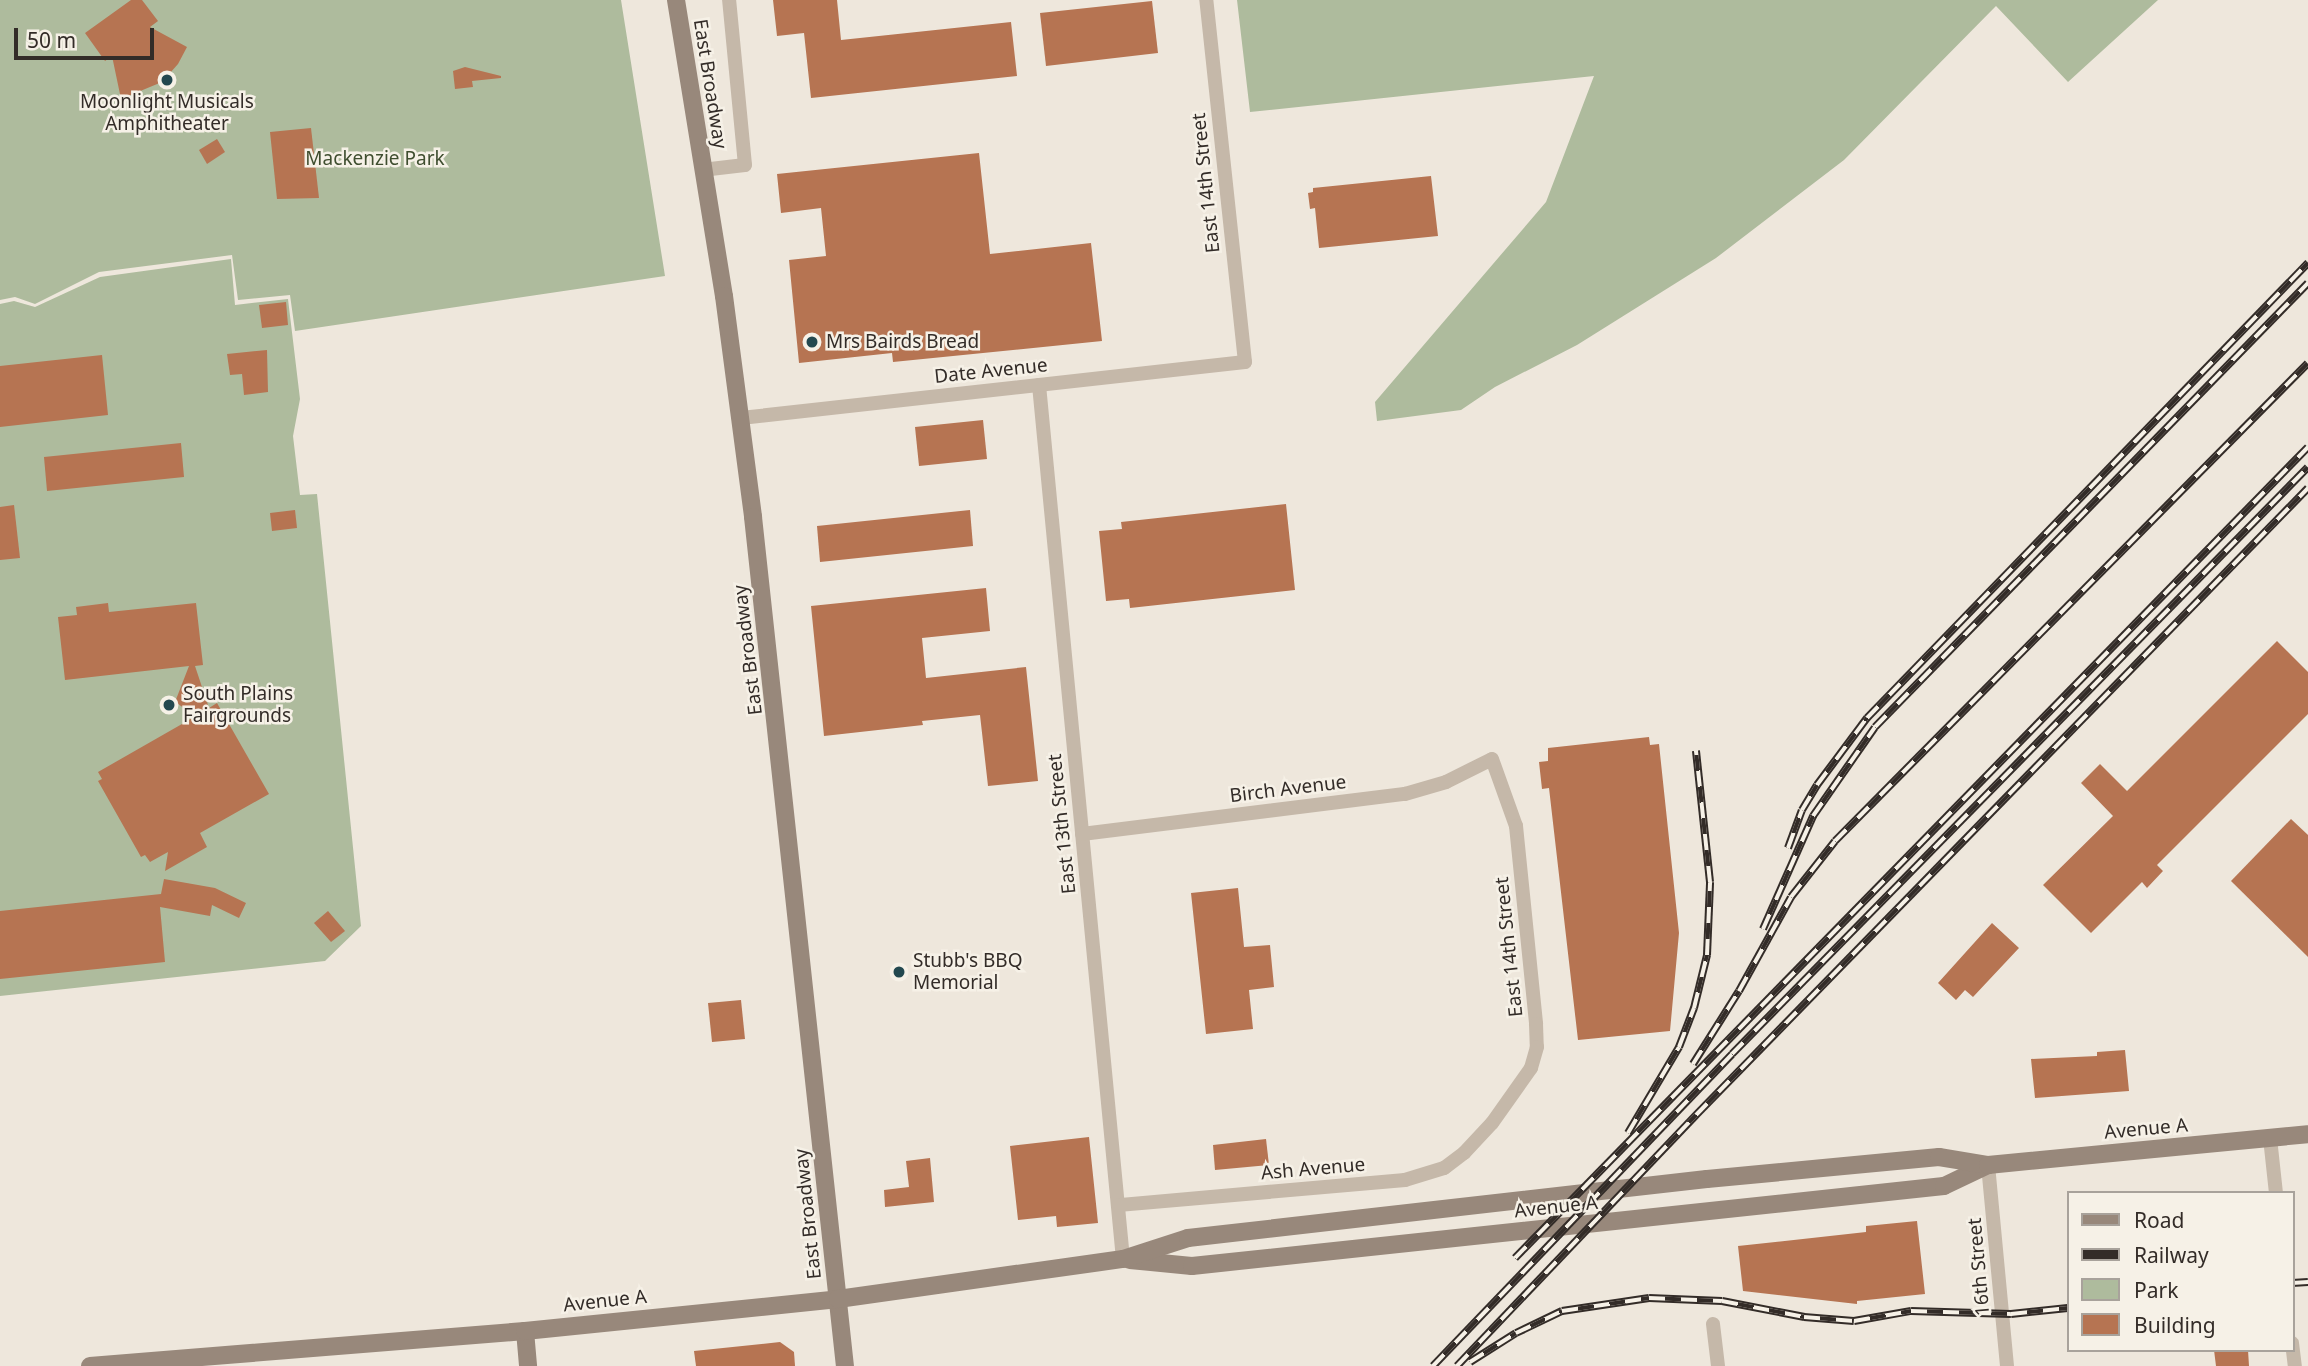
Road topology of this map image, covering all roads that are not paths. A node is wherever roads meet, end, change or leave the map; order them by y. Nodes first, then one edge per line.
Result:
1 (676, 0) edge
2 (729, 0) edge
3 (1206, 0) edge
4 (702, 170) junction
5 (1245, 362) joint
6 (1039, 385) junction
7 (741, 418) junction
8 (1492, 759) joint
9 (1082, 834) junction
10 (1492, 1123) joint
11 (2308, 1134) edge
12 (2270, 1138) junction
13 (1988, 1165) junction
14 (2276, 1191) edge
15 (1118, 1205) junction
16 (1123, 1259) junction
17 (838, 1299) junction
18 (1713, 1324) dead end
19 (525, 1331) junction
20 (230, 1359) edge
21 (90, 1366) edge
22 (528, 1366) edge
23 (845, 1366) edge
24 (1718, 1366) edge
25 (2007, 1366) edge

1 - 4 main road, East Broadway
2 - 4 street
3 - 5 street, East 14th Street
4 - 7 main road, East Broadway
5 - 6 street, Date Avenue
6 - 7 street, Date Avenue
6 - 9 street, East 13th Street
7 - 17 main road, East Broadway
8 - 9 street, Birch Avenue
8 - 10 street, East 14th Street
9 - 15 street, East 13th Street
10 - 15 street, Ash Avenue
11 - 12 main road, Avenue A
12 - 13 main road, Avenue A
12 - 14 street
13 - 16 main road, Avenue A
13 - 16 main road, Avenue A
13 - 25 street, 16th Street
15 - 16 street, East 13th Street
16 - 17 main road, Avenue A
17 - 19 main road, Avenue A
17 - 23 main road, East Broadway
18 - 24 street
19 - 20 main road, Avenue A
19 - 22 main road
20 - 21 main road, Avenue A

